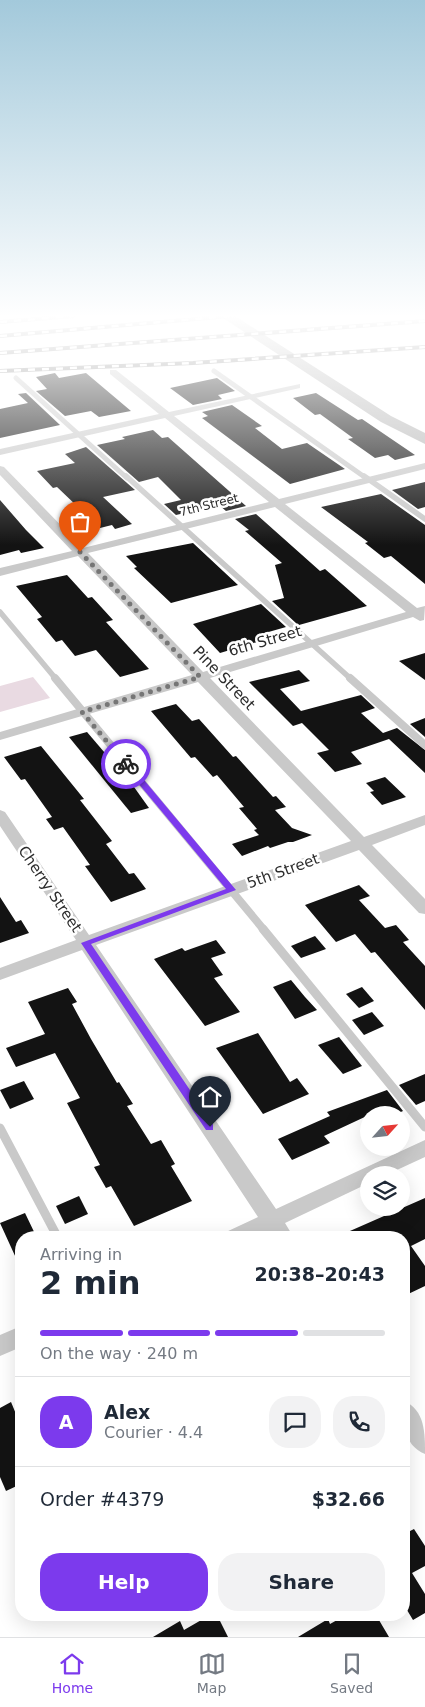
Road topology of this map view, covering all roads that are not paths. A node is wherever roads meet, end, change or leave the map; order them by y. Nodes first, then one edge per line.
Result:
1 (32, 392) edge
2 (138, 392) edge
3 (247, 392) edge
4 (268, 392) edge
5 (345, 392) edge
6 (363, 392) edge
7 (252, 396) junction
8 (166, 415) junction
9 (79, 434) junction
10 (425, 437) edge
11 (0, 452) edge
12 (425, 466) edge
13 (0, 469) edge
14 (370, 479) junction
15 (276, 503) junction
16 (425, 519) edge
17 (182, 526) junction
18 (80, 552) junction
19 (0, 572) edge
20 (0, 612) edge
21 (422, 615) edge
22 (312, 644) junction
23 (200, 677) junction
24 (82, 712) junction
25 (0, 736) edge
26 (425, 745) edge
27 (0, 815) edge
28 (425, 820) edge
29 (361, 843) junction
30 (232, 890) junction
31 (425, 909) edge
32 (86, 943) junction
33 (0, 974) edge
34 (425, 1127) edge
35 (0, 1128) edge
36 (425, 1148) edge
37 (272, 1220) junction
38 (54, 1231) edge
39 (248, 1231) edge
40 (279, 1231) edge
41 (15, 1339) edge
42 (0, 1346) edge
43 (410, 1421) edge
44 (425, 1443) edge

1 - 9 lane
2 - 8 street
3 - 7 lane
4 - 7 street
5 - 10 main road
6 - 10 main road
7 - 8 street
7 - 14 lane
8 - 9 street
8 - 15 street
9 - 11 street
9 - 17 lane
12 - 14 street, 7th Street
13 - 18 street, Pine Street
14 - 15 street, 7th Street
14 - 16 lane
15 - 17 street, 7th Street
15 - 21 street
17 - 18 street, 7th Street
17 - 22 lane
18 - 19 street, 7th Street
18 - 23 street, Pine Street
20 - 24 lane
21 - 22 street, 6th Street
22 - 23 street, 6th Street
22 - 26 lane
23 - 24 street, 6th Street
23 - 29 street, Pine Street
24 - 25 street, 6th Street
24 - 30 lane
27 - 32 street, Cherry Street
28 - 29 street, 5th Street
29 - 30 street, 5th Street
29 - 31 street, Pine Street
30 - 32 street, 5th Street
30 - 34 lane
32 - 33 street, 5th Street
32 - 37 street, Cherry Street
35 - 38 lane
36 - 37 street
37 - 39 street
37 - 40 street, Cherry Street
41 - 42 street
43 - 44 street

